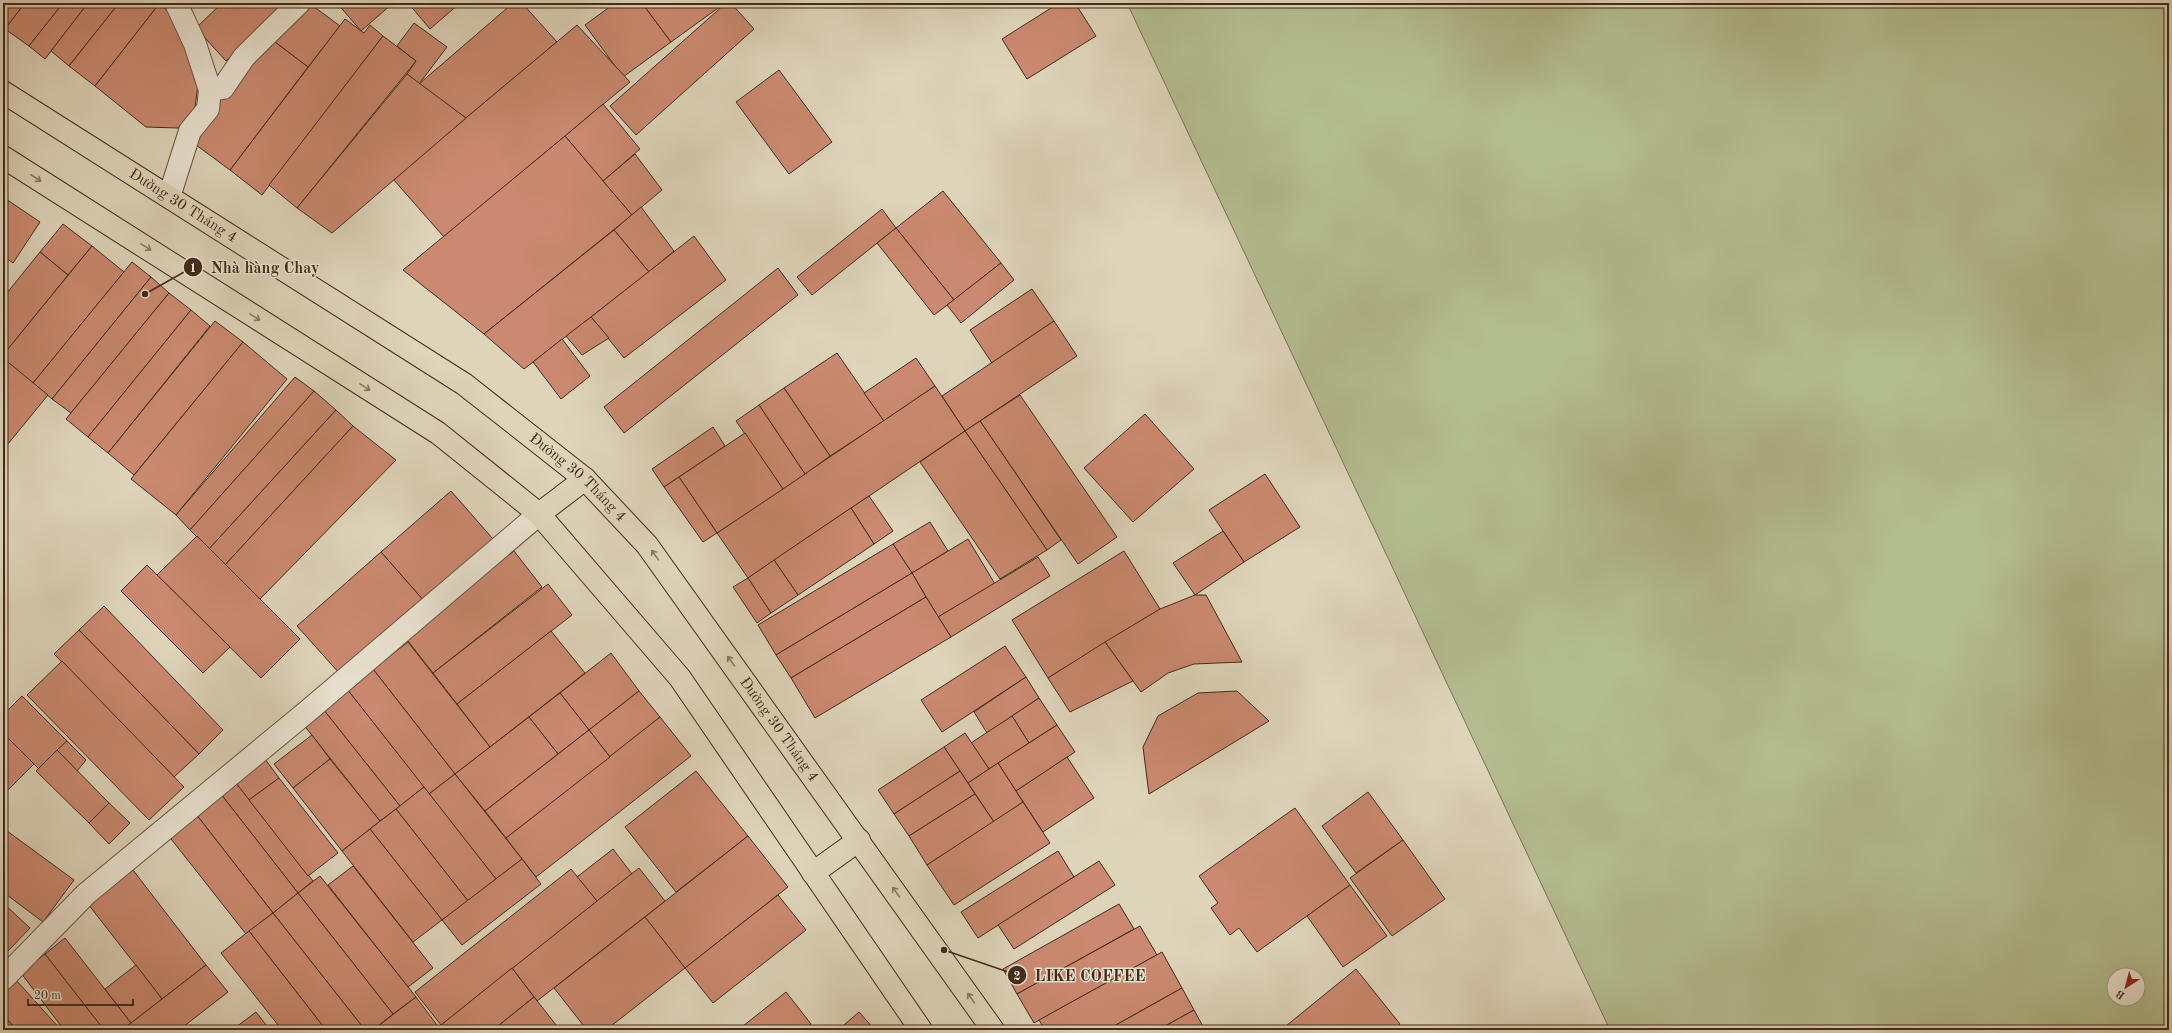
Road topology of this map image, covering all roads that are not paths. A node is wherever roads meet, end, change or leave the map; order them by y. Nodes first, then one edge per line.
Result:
1 (176, 3) edge
2 (299, 3) edge
3 (210, 90) junction
4 (3, 92) edge
5 (3, 157) edge
6 (169, 197) junction
7 (585, 479) junction
8 (539, 514) junction
9 (859, 840) junction
10 (813, 874) junction
11 (3, 979) edge
12 (921, 1030) edge
13 (993, 1030) edge

1 - 3 street
2 - 3 street
3 - 6 street
4 - 6 main road, Đường 30 Tháng 4
5 -> 8 main road
6 - 7 main road, Đường 30 Tháng 4
7 - 8 main road
9 -> 7 main road, Đường 30 Tháng 4
8 - 10 main road
8 - 11 street
9 - 10 main road
13 -> 9 main road, Đường 30 Tháng 4
10 - 12 main road

